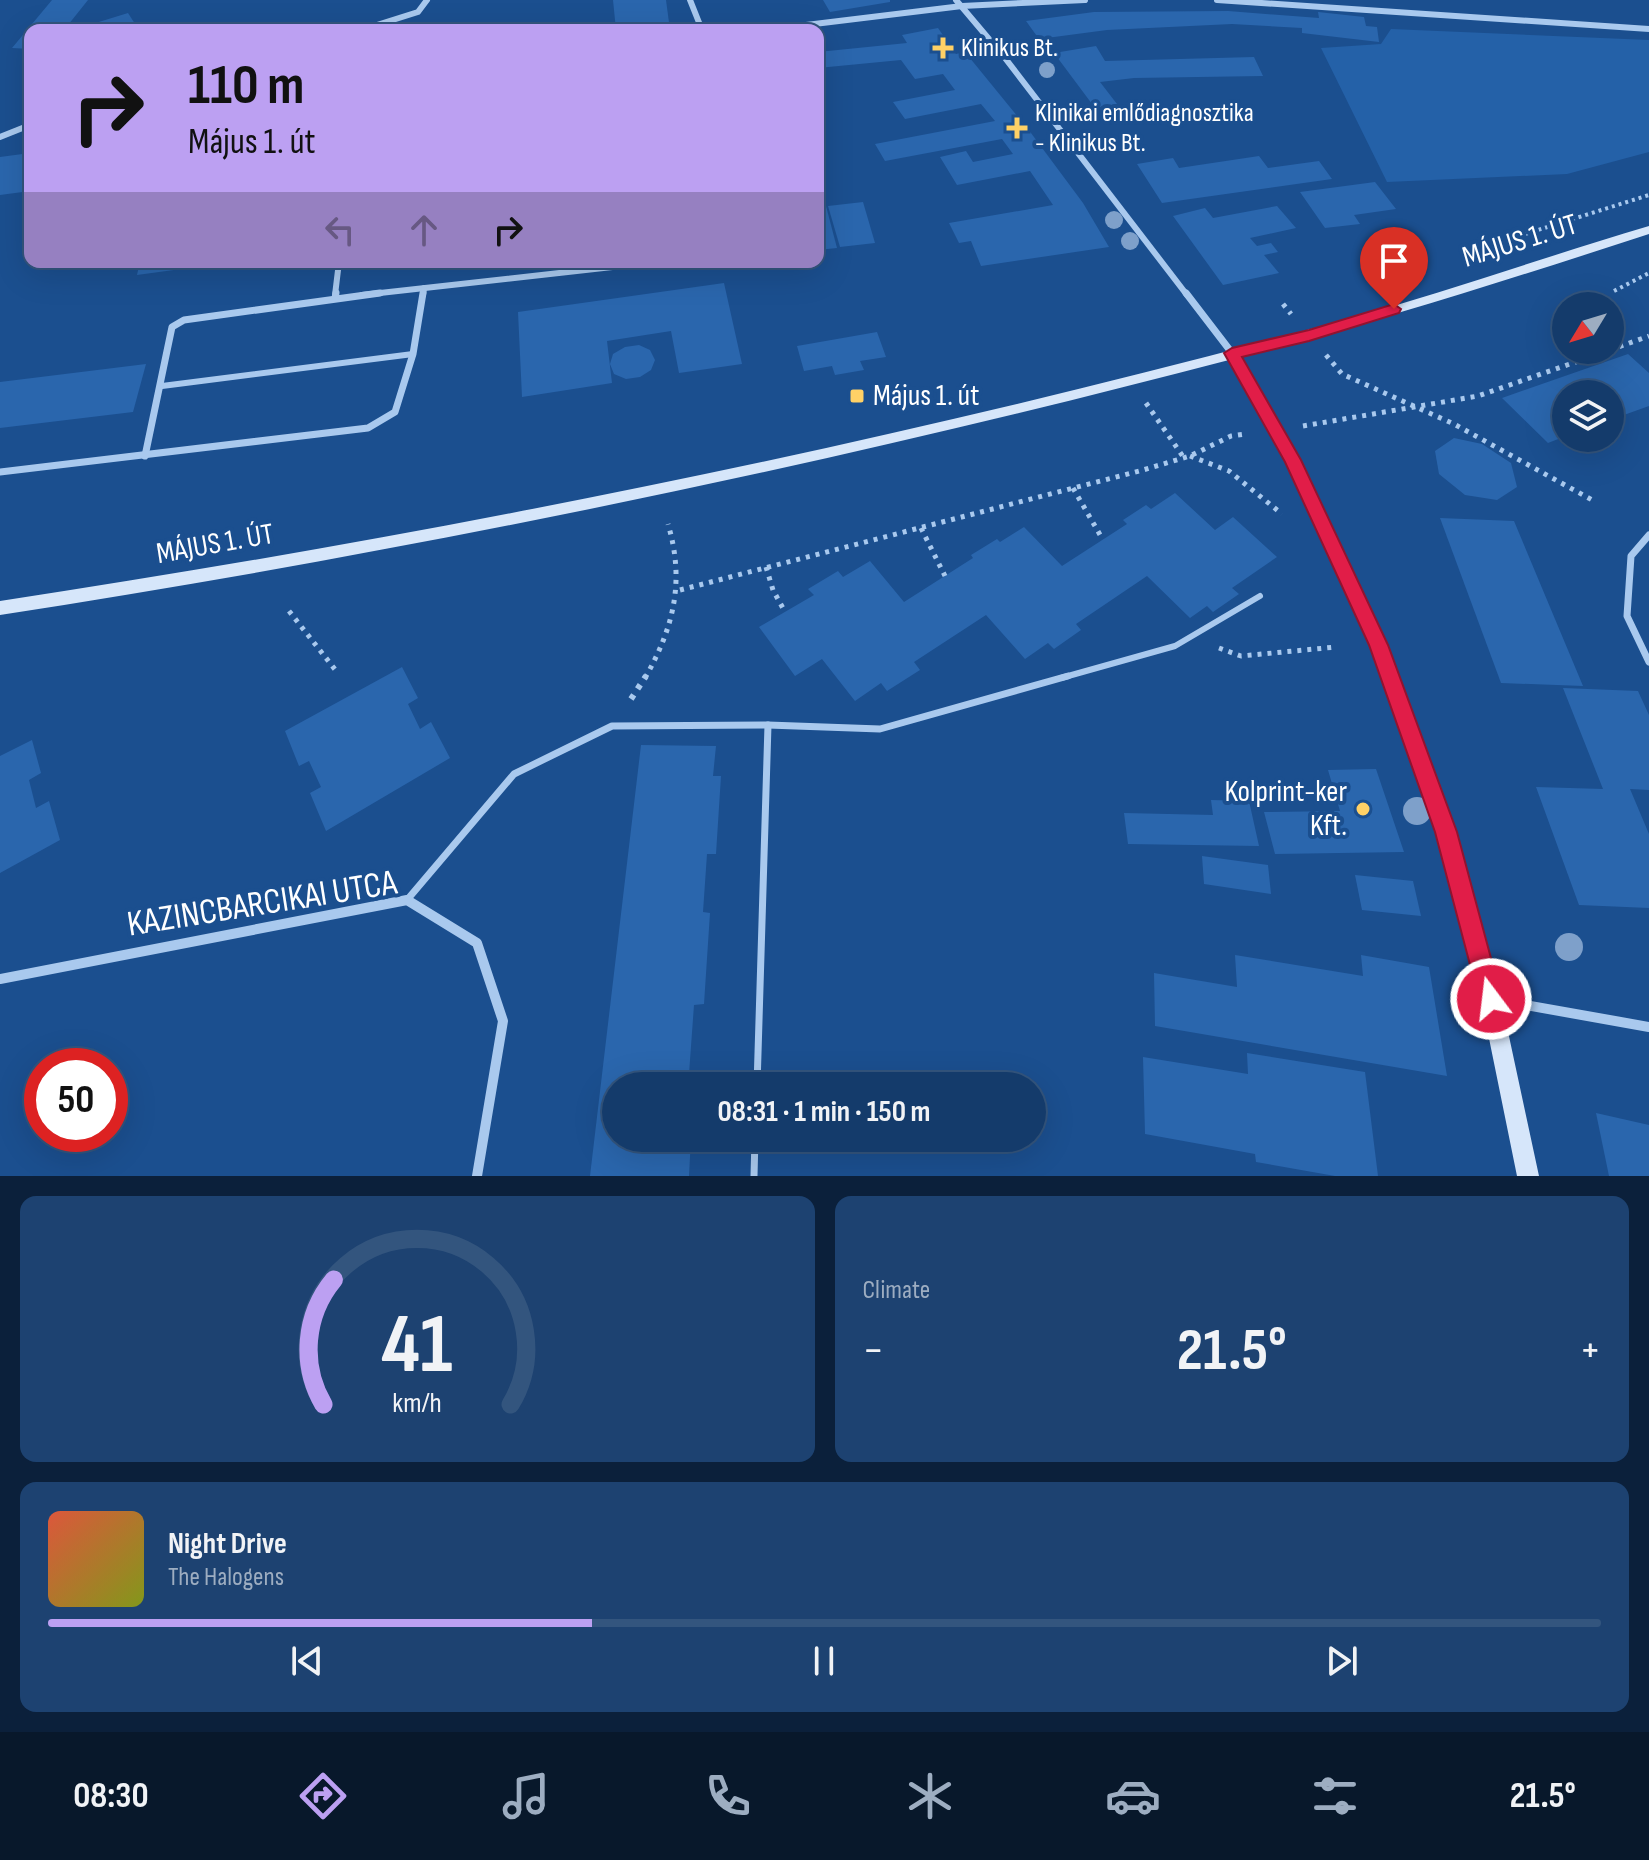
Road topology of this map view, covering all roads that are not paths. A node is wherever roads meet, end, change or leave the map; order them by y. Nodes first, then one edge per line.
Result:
1 (427, 0) edge
2 (690, 0) edge
3 (956, 0) edge
4 (1085, 0) edge
5 (1217, 0) edge
6 (962, 6) junction
7 (380, 24) edge
8 (700, 24) edge
9 (814, 24) edge
10 (1649, 29) edge
11 (24, 127) edge
12 (0, 137) edge
13 (1649, 230) edge
14 (338, 268) edge
15 (603, 268) edge
16 (424, 288) junction
17 (335, 298) junction
18 (1232, 353) junction
19 (413, 354) junction
20 (162, 386) junction
21 (145, 456) junction
22 (0, 472) edge
23 (1649, 535) edge
24 (1260, 596) dead end
25 (0, 608) edge
26 (1649, 662) edge
27 (768, 725) junction
28 (407, 900) junction
29 (0, 979) edge
30 (1491, 999) junction
31 (1649, 1027) edge
32 (757, 1072) edge
33 (755, 1152) edge
34 (477, 1176) edge
35 (754, 1176) edge
36 (1528, 1176) edge

1 - 7 street
2 - 8 street
3 - 6 street
4 - 6 street
5 - 10 street
6 - 9 street
6 - 18 street
11 - 12 street
13 - 18 main road, MÁJUS 1. ÚT
14 - 17 street
15 - 16 street
16 - 17 street
16 - 19 street
17 - 20 street
18 - 25 main road, MÁJUS 1. ÚT
18 - 30 main road
19 - 20 lane
19 - 21 street
20 - 21 street
21 - 22 street
23 - 26 street
24 - 27 lane
27 - 28 lane
27 - 32 lane
28 - 29 street, KAZINCBARCIKAI UTCA
28 - 34 street, KAZINCBARCIKAI UTCA
30 - 31 street
30 - 36 main road
33 - 35 lane

